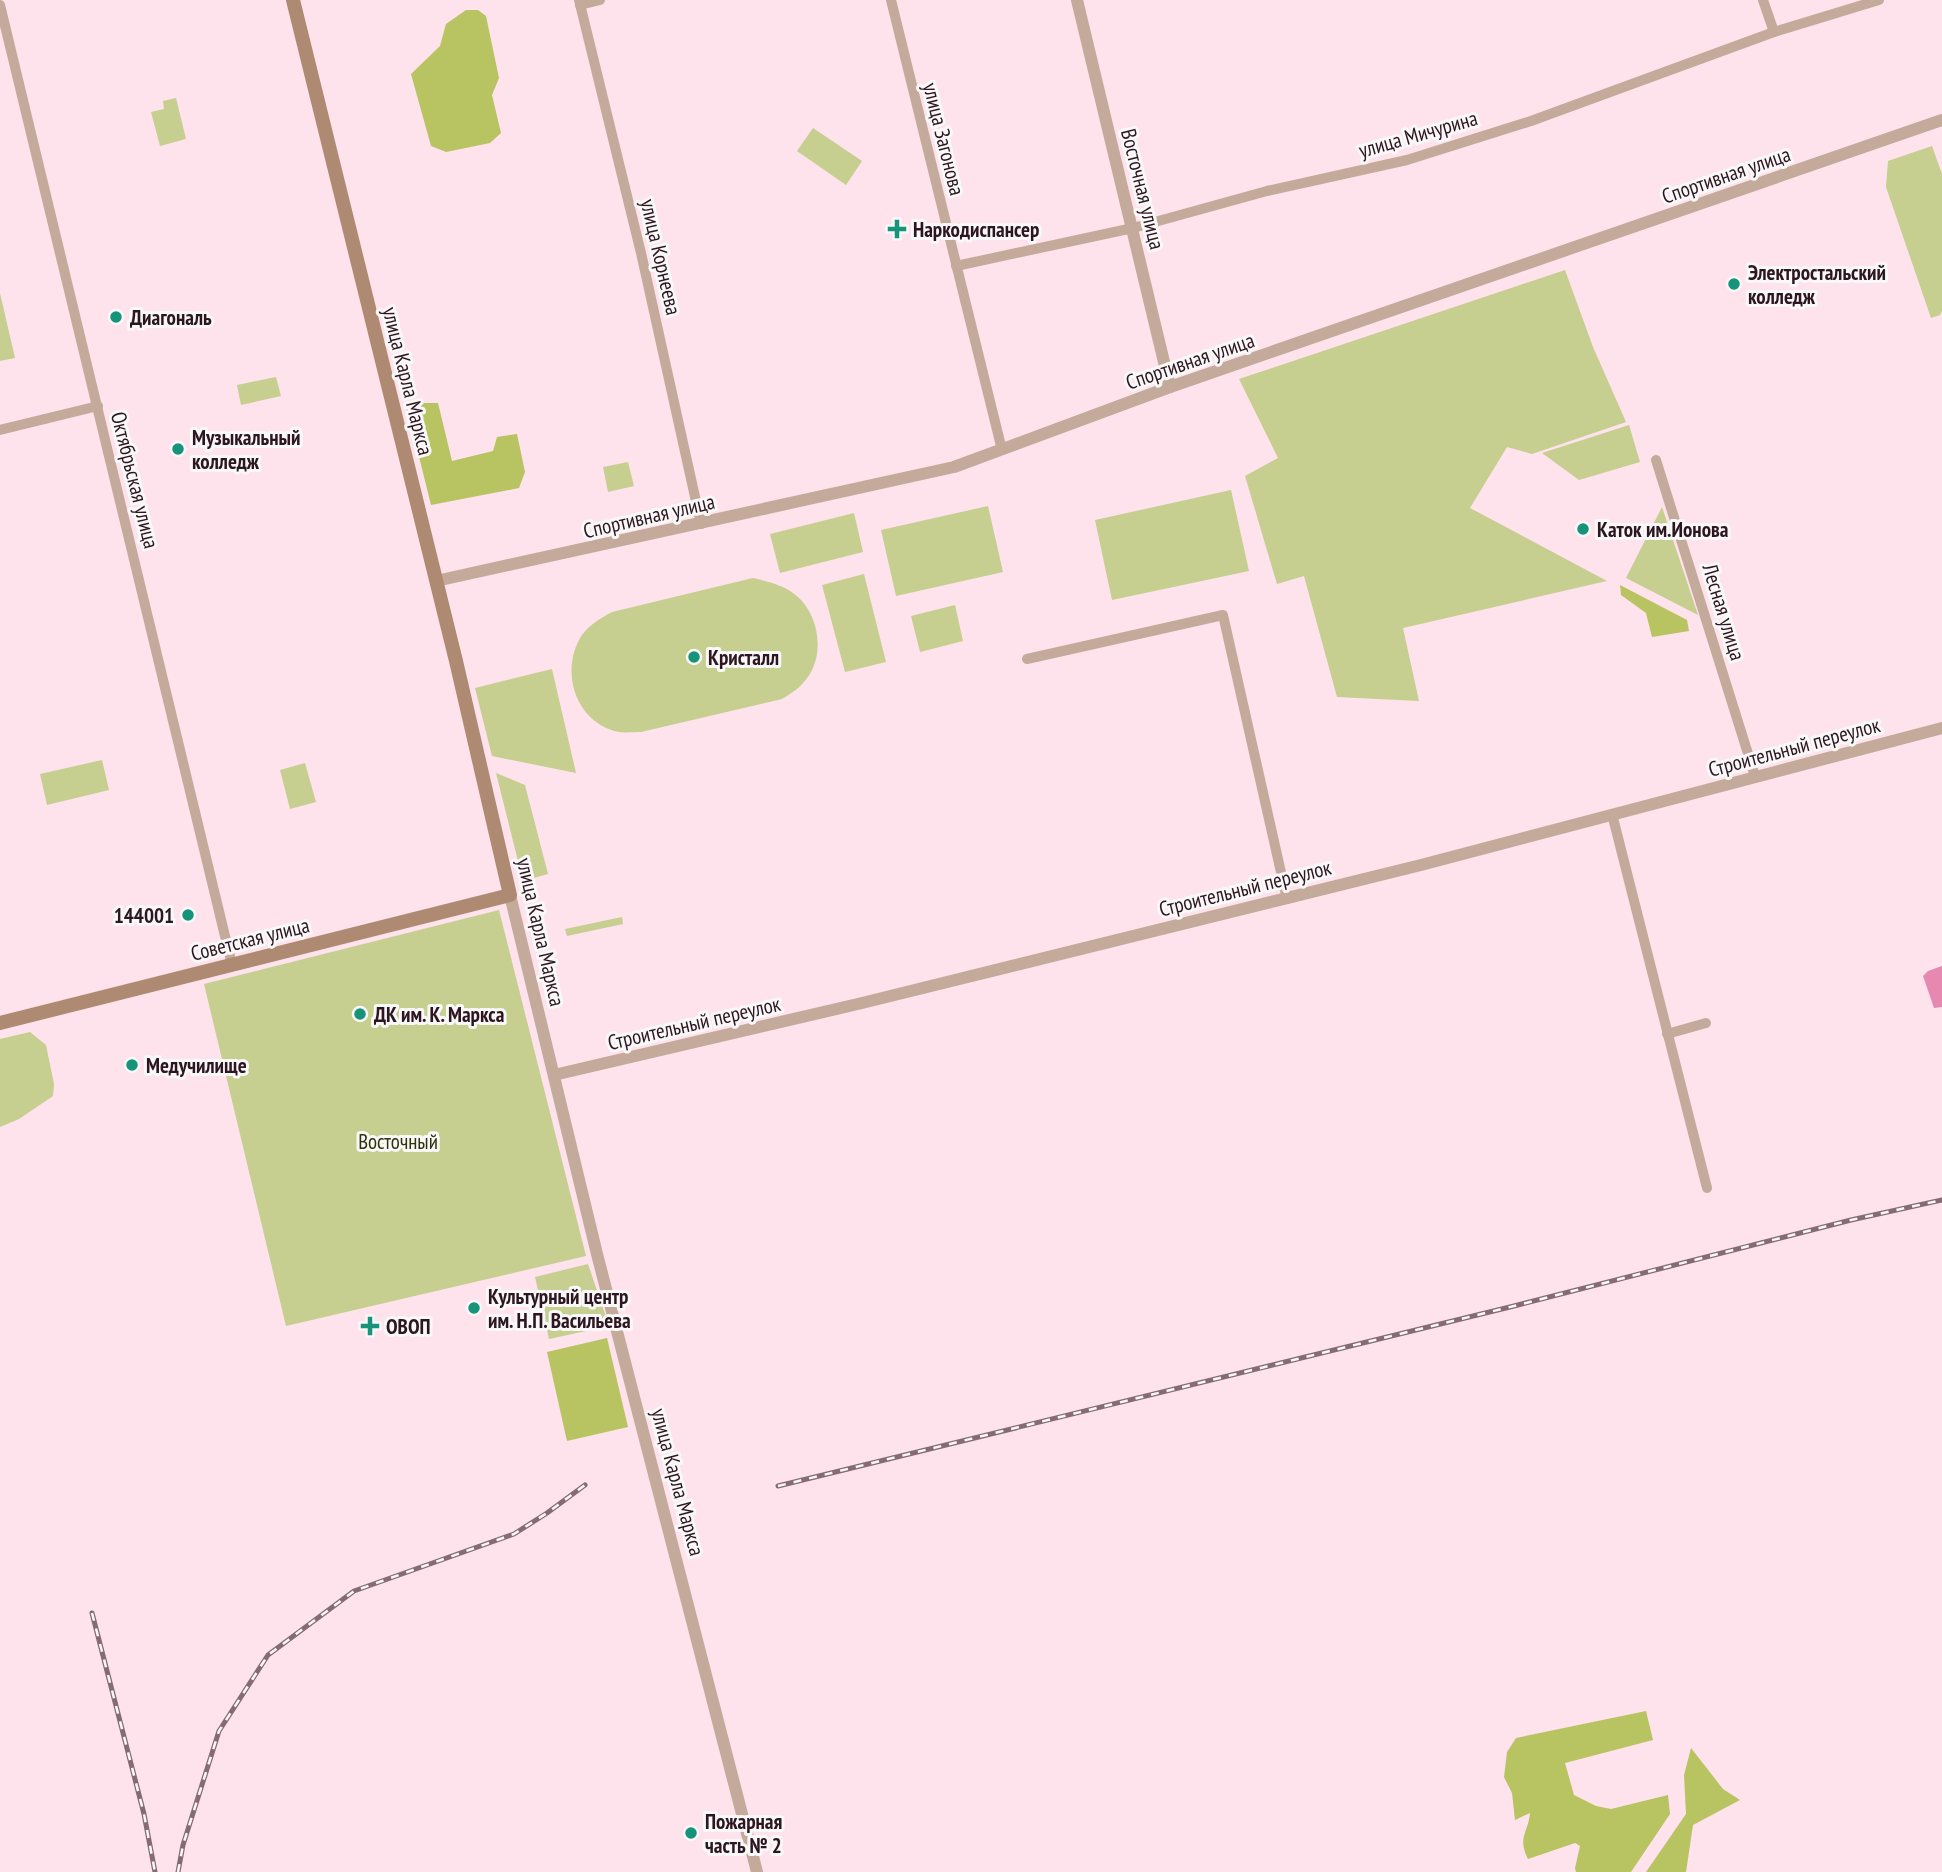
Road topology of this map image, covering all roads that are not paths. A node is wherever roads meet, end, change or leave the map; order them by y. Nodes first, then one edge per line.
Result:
1 (293, 0) edge
2 (600, 0) edge
3 (891, 0) edge
4 (1077, 0) edge
5 (1763, 0) edge
6 (1876, 1) edge
7 (579, 3) edge
8 (0, 5) edge
9 (1774, 33) junction
10 (1942, 120) edge
11 (1133, 228) junction
12 (956, 267) junction
13 (1170, 387) junction
14 (97, 405) junction
15 (0, 430) edge
16 (1002, 450) junction
17 (1656, 460) dead end
18 (701, 524) junction
19 (436, 581) junction
20 (1027, 659) dead end
21 (1942, 728) edge
22 (1755, 776) junction
23 (1612, 814) junction
24 (510, 895) junction
25 (1287, 898) junction
26 (232, 965) junction
27 (0, 1023) edge
28 (1706, 1023) dead end
29 (1667, 1034) junction
30 (554, 1075) junction
31 (1707, 1188) dead end
32 (757, 1872) edge

1 - 19 main road, улица Карла Маркса
2 - 7 street
3 - 12 street, улица Загонова
4 - 11 street, Восточная улица
5 - 9 street
6 - 9 street, улица Мичурина
7 - 18 street, улица Корнеева
8 - 14 street, Октябрьская улица
9 - 11 street, улица Мичурина
10 - 13 street, Спортивная улица
11 - 12 street, улица Мичурина
11 - 13 street, Восточная улица
12 - 16 street, улица Загонова
13 - 16 street, Спортивная улица
14 - 15 street
14 - 26 street, Октябрьская улица
16 - 18 street, Спортивная улица
17 - 22 street, Лесная улица
18 - 19 street, Спортивная улица
19 - 24 main road, улица Карла Маркса
20 - 25 street
21 - 22 street, Строительный переулок
22 - 23 street, Строительный переулок
23 - 25 street, Строительный переулок
23 - 29 street
24 - 26 main road, Советская улица
24 - 30 street, улица Карла Маркса
25 - 30 street, Строительный переулок
26 - 27 main road, Советская улица
28 - 29 street
29 - 31 street
30 - 32 street, улица Карла Маркса

